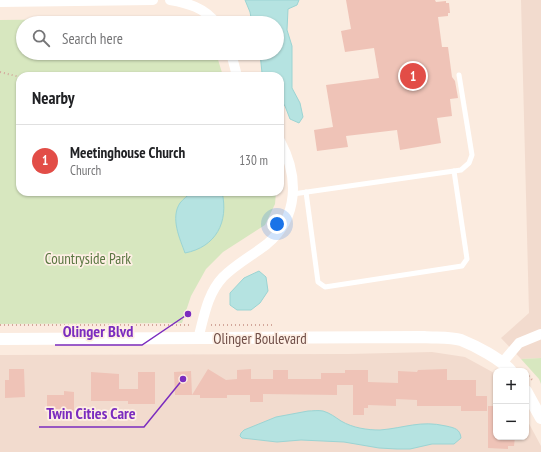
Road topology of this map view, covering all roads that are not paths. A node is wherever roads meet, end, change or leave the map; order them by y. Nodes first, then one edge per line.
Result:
1 (136, 0) edge
2 (153, 0) edge
3 (170, 0) edge
4 (0, 2) edge
5 (208, 16) edge
6 (233, 60) edge
7 (236, 72) edge
8 (459, 75) dead end
9 (284, 151) edge
10 (454, 171) junction
11 (306, 192) junction
12 (293, 194) junction
13 (541, 334) edge
14 (198, 338) junction
15 (0, 339) edge
16 (506, 367) edge
17 (529, 396) edge
18 (541, 418) edge

1 - 2 street
1 - 4 street
3 - 5 street
6 - 7 street
8 - 10 lane
9 - 12 street
10 - 11 lane
10 - 11 lane
11 - 12 lane
12 - 14 street
13 - 16 street
14 - 15 street, Olinger Boulevard
14 - 16 street, Olinger Boulevard
17 - 18 street

